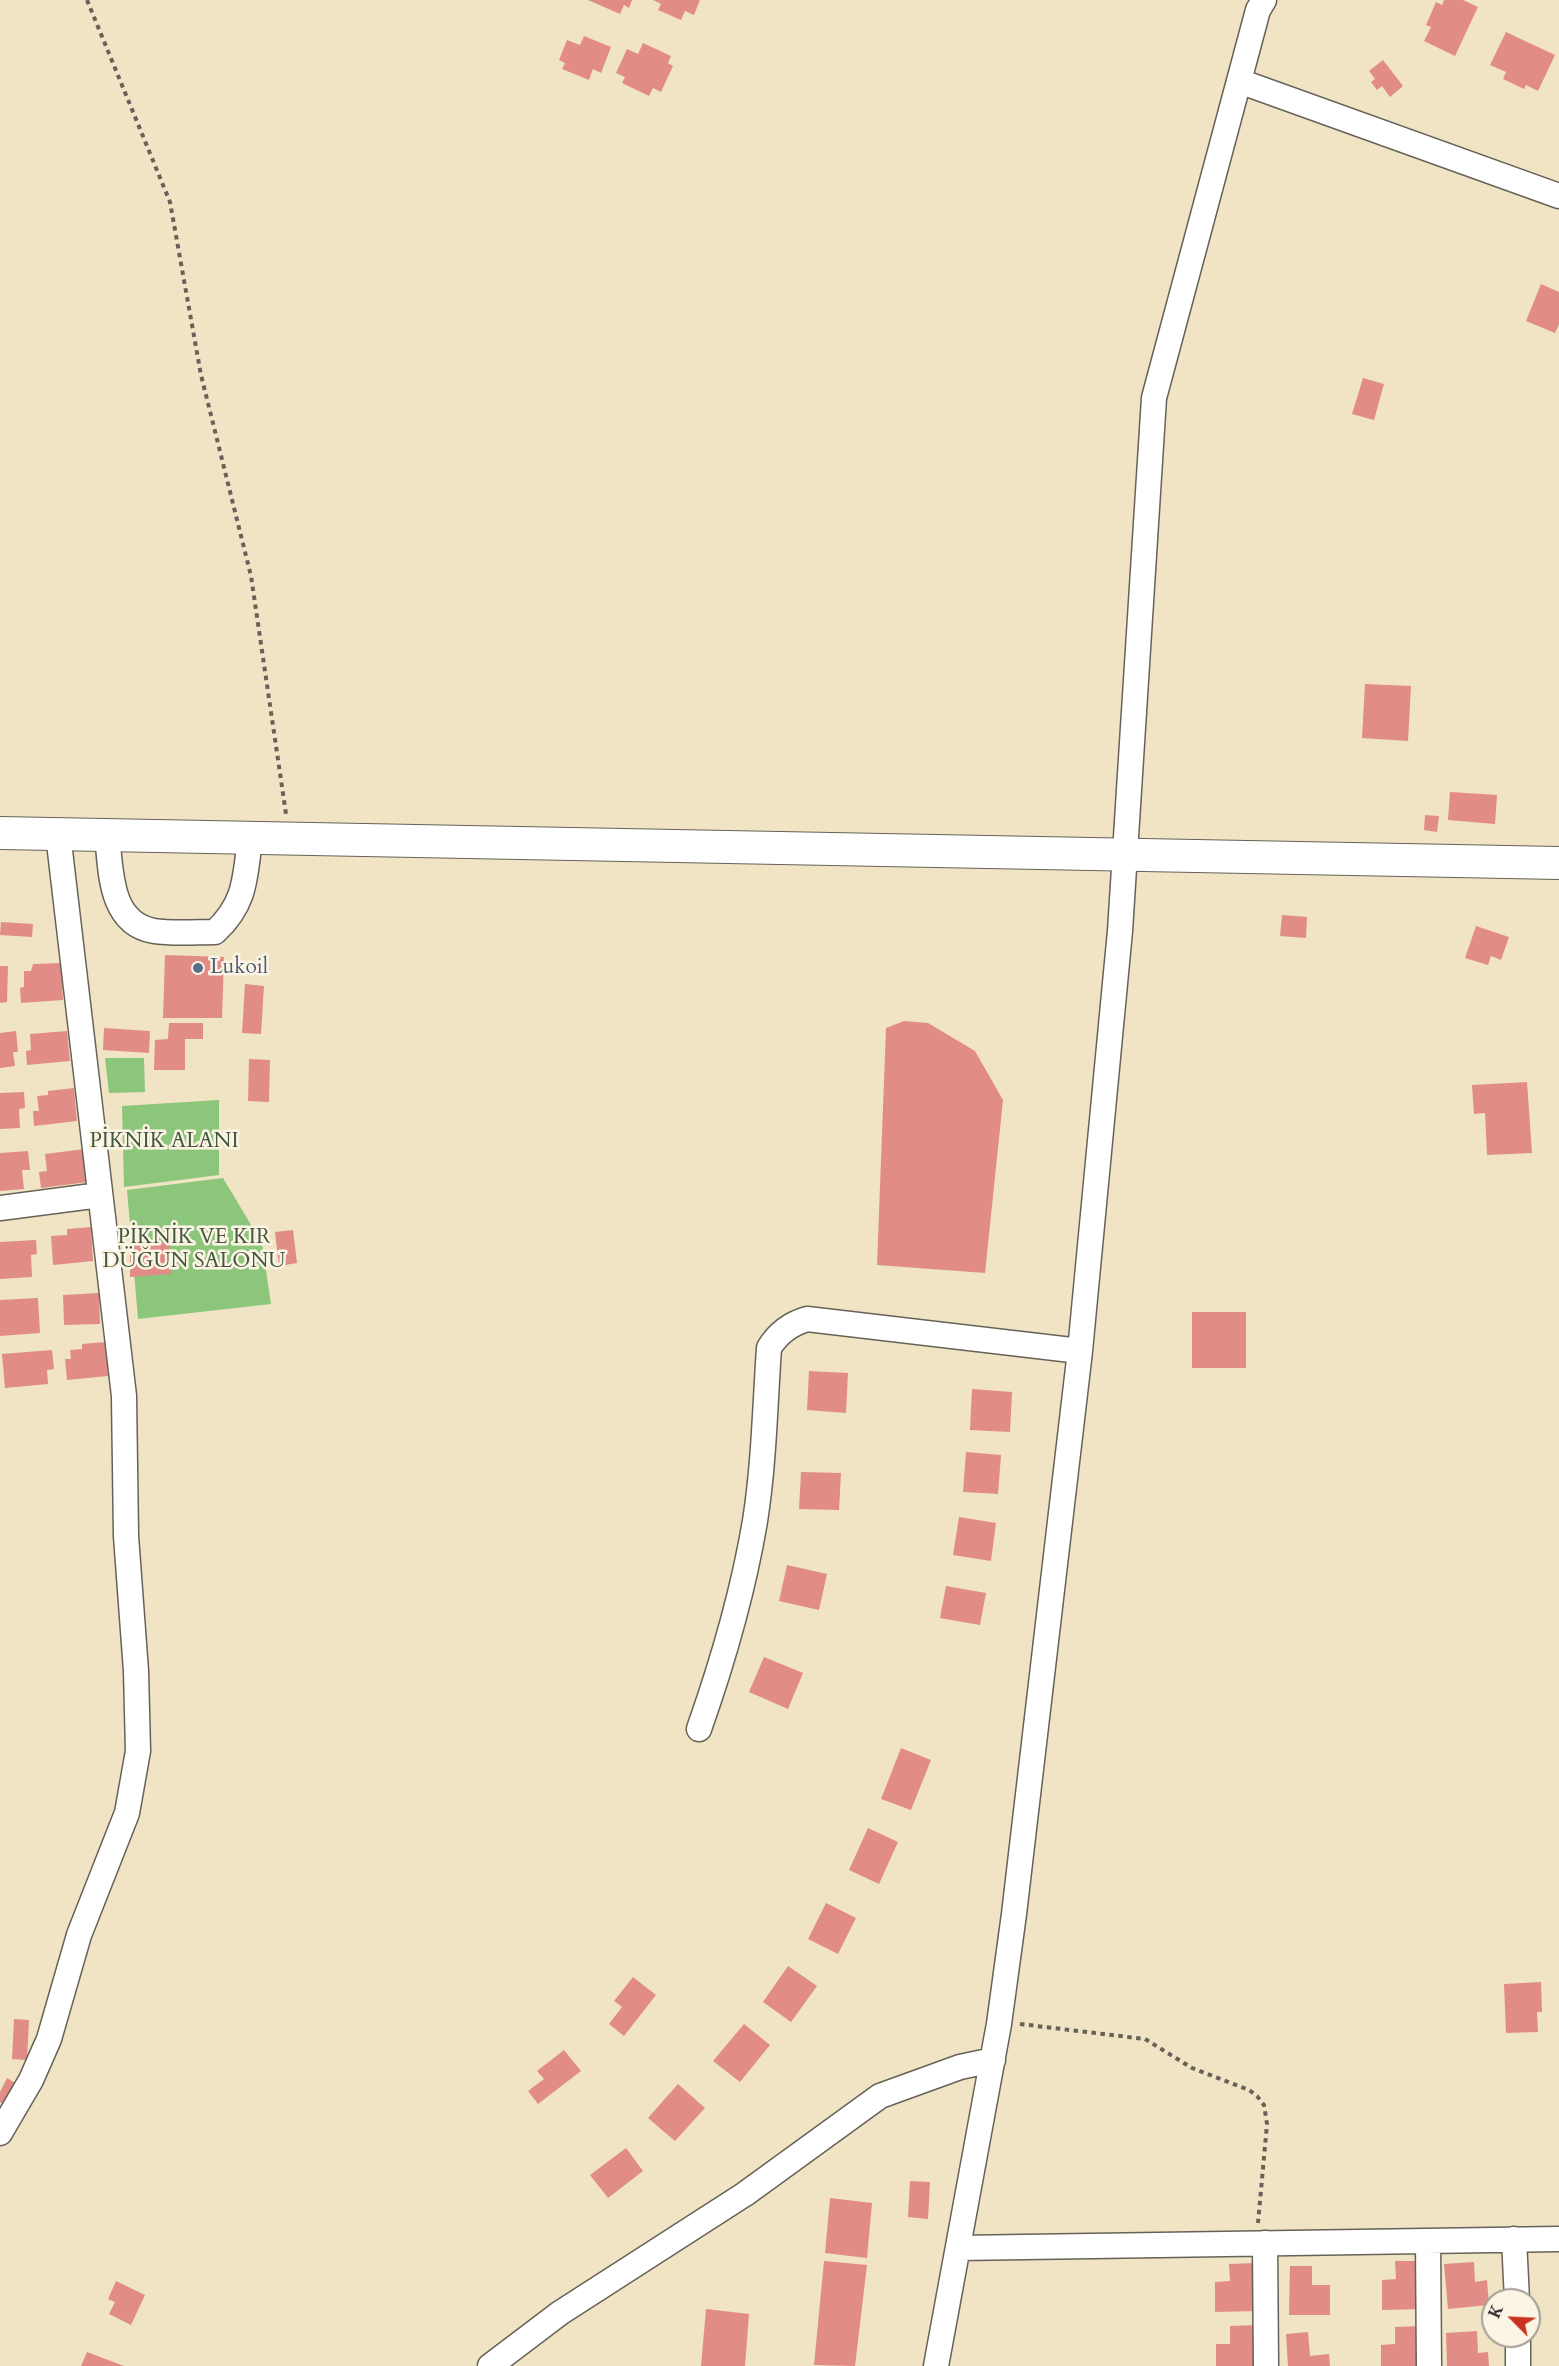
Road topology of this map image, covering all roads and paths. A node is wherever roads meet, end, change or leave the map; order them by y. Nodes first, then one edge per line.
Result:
1 (87, 0) edge
2 (1264, 0) edge
3 (1239, 81) junction
4 (1559, 196) edge
5 (0, 833) edge
6 (58, 834) junction
7 (107, 835) junction
8 (250, 838) junction
9 (290, 838) junction
10 (1125, 855) junction
11 (1559, 863) edge
12 (100, 1195) junction
13 (0, 1208) edge
14 (1080, 1351) junction
15 (699, 1729) dead end
16 (999, 2024) junction
17 (993, 2060) junction
18 (0, 2133) edge
19 (1514, 2239) junction
20 (1559, 2239) edge
21 (1428, 2241) junction
22 (1260, 2243) junction
23 (958, 2248) junction
24 (1516, 2288) edge
25 (1518, 2348) edge
26 (490, 2366) edge
27 (936, 2366) edge
28 (1266, 2366) edge
29 (1429, 2366) edge
30 (1518, 2366) edge

1 - 9 path
2 - 3 street
3 - 4 street
3 - 10 street
5 - 6 main road
6 - 7 main road
6 - 12 street
7 - 8 main road
7 - 8 street
8 - 9 main road
9 - 10 main road
10 - 11 main road
10 - 14 street
12 - 13 street
12 - 18 street
14 - 15 street
14 - 16 street
16 - 17 street
16 - 22 path
17 - 23 street
17 - 26 street
19 - 20 street
19 - 21 street
19 - 24 street
21 - 22 street
21 - 29 street
22 - 23 street
22 - 28 street
23 - 27 street
25 - 30 street

